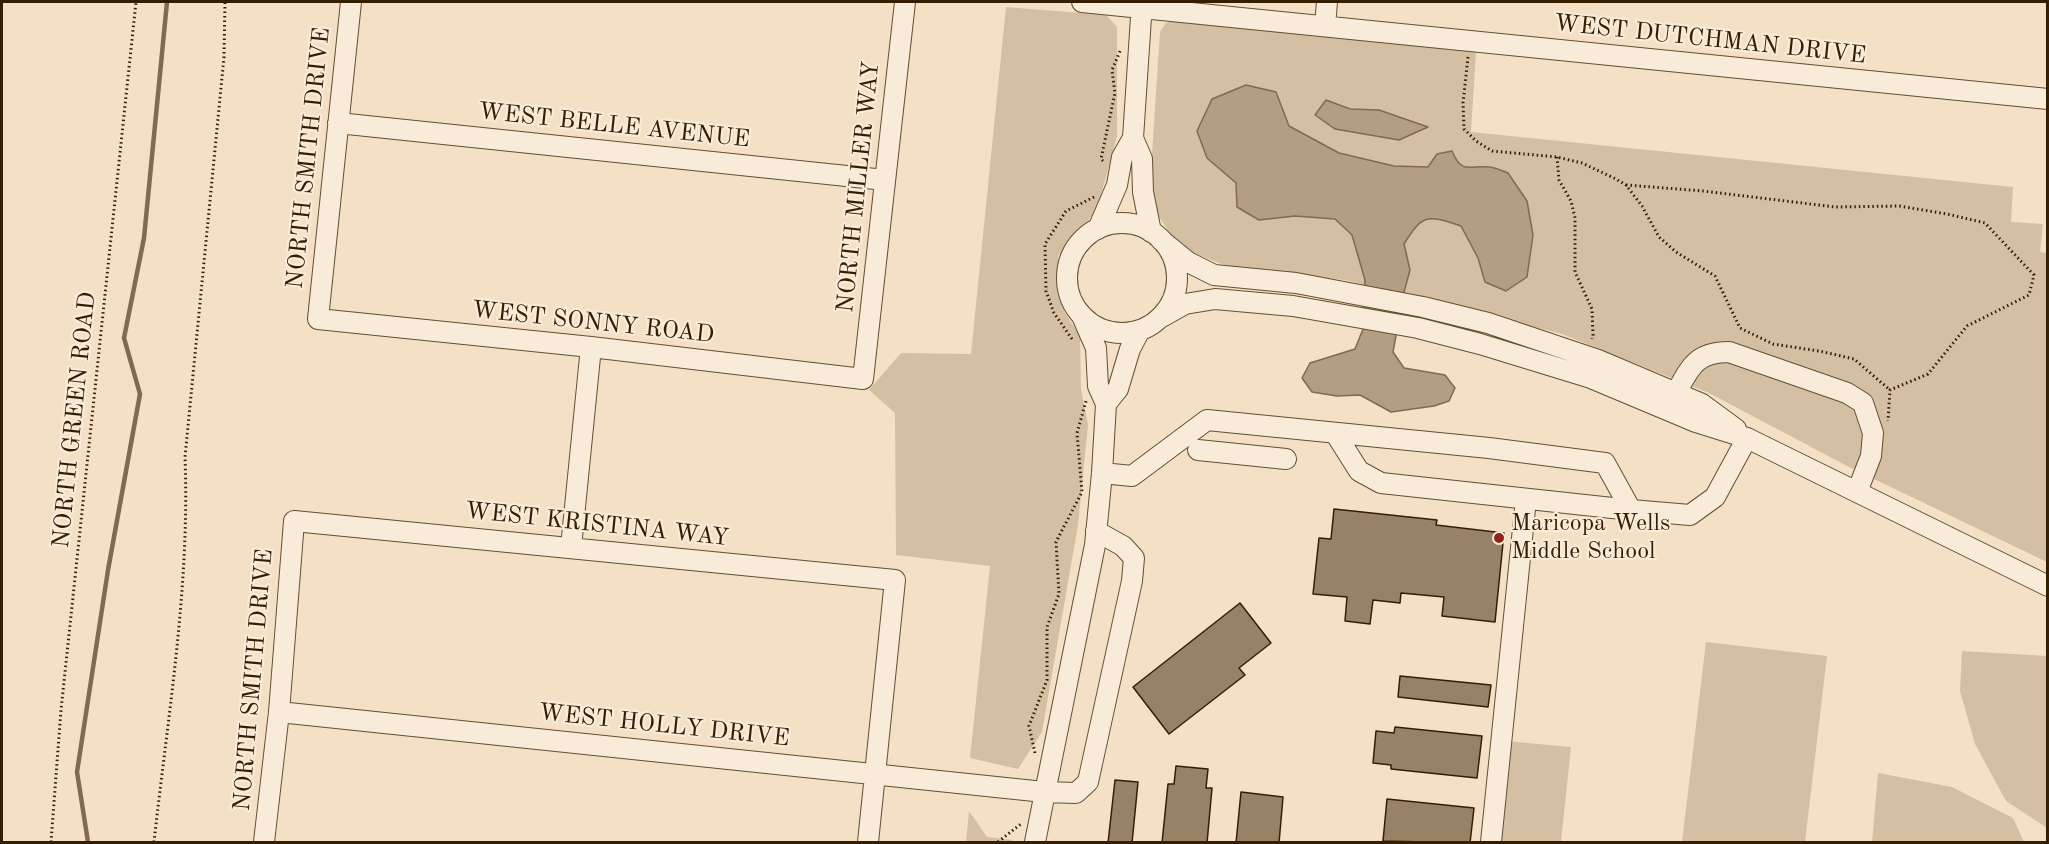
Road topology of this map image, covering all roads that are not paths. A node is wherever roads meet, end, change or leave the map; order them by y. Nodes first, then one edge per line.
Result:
1 (351, 2) edge
2 (905, 2) edge
3 (1082, 2) edge
4 (1327, 2) edge
5 (1142, 5) edge
6 (1325, 26) junction
7 (2048, 99) edge
8 (338, 123) junction
9 (1133, 138) junction
10 (885, 180) junction
11 (1098, 229) junction
12 (1156, 236) junction
13 (1082, 316) junction
14 (1160, 318) junction
15 (318, 319) joint
16 (1140, 330) junction
17 (591, 347) junction
18 (862, 379) joint
19 (1676, 393) junction
20 (1106, 404) junction
21 (1335, 433) junction
22 (1747, 438) junction
23 (1198, 450) dead end
24 (1286, 459) dead end
25 (1102, 473) junction
26 (1857, 492) junction
27 (1526, 499) junction
28 (1631, 510) junction
29 (294, 521) joint
30 (1096, 531) junction
31 (572, 548) junction
32 (2048, 586) edge
33 (279, 712) junction
34 (875, 774) junction
35 (1044, 792) junction
36 (264, 843) edge
37 (868, 843) edge
38 (1035, 843) edge
39 (1491, 843) edge

1 - 8 street, NORTH SMITH DRIVE
2 - 10 street, NORTH MILLER WAY
3 - 5 street, WEST DUTCHMAN DRIVE
4 - 6 street
5 - 6 street, WEST DUTCHMAN DRIVE
5 - 9 street
6 - 7 street, WEST DUTCHMAN DRIVE
8 - 10 street, WEST BELLE AVENUE
8 - 15 street, NORTH SMITH DRIVE
9 - 11 street
9 - 12 street
10 - 18 street, NORTH MILLER WAY
11 - 12 street
11 - 13 street
12 - 14 street
12 - 19 street
13 - 16 street
13 - 20 street
14 - 16 street
14 - 22 street
15 - 17 street, WEST SONNY ROAD
16 - 20 street
17 - 18 street, WEST SONNY ROAD
17 - 31 street
19 - 22 street
19 - 26 street
20 - 25 street
21 - 25 street
21 - 27 street
21 - 28 street
22 - 26 street
22 - 28 street
23 - 24 street
25 - 30 street
26 - 32 street
27 - 28 street
27 - 39 street
29 - 31 street, WEST KRISTINA WAY
29 - 33 street, NORTH SMITH DRIVE
30 - 35 street
30 - 35 street, WEST HOLLY DRIVE
31 - 34 street, WEST KRISTINA WAY
33 - 34 street, WEST HOLLY DRIVE
33 - 36 street, NORTH SMITH DRIVE
34 - 35 street, WEST HOLLY DRIVE
34 - 37 street
35 - 38 street

